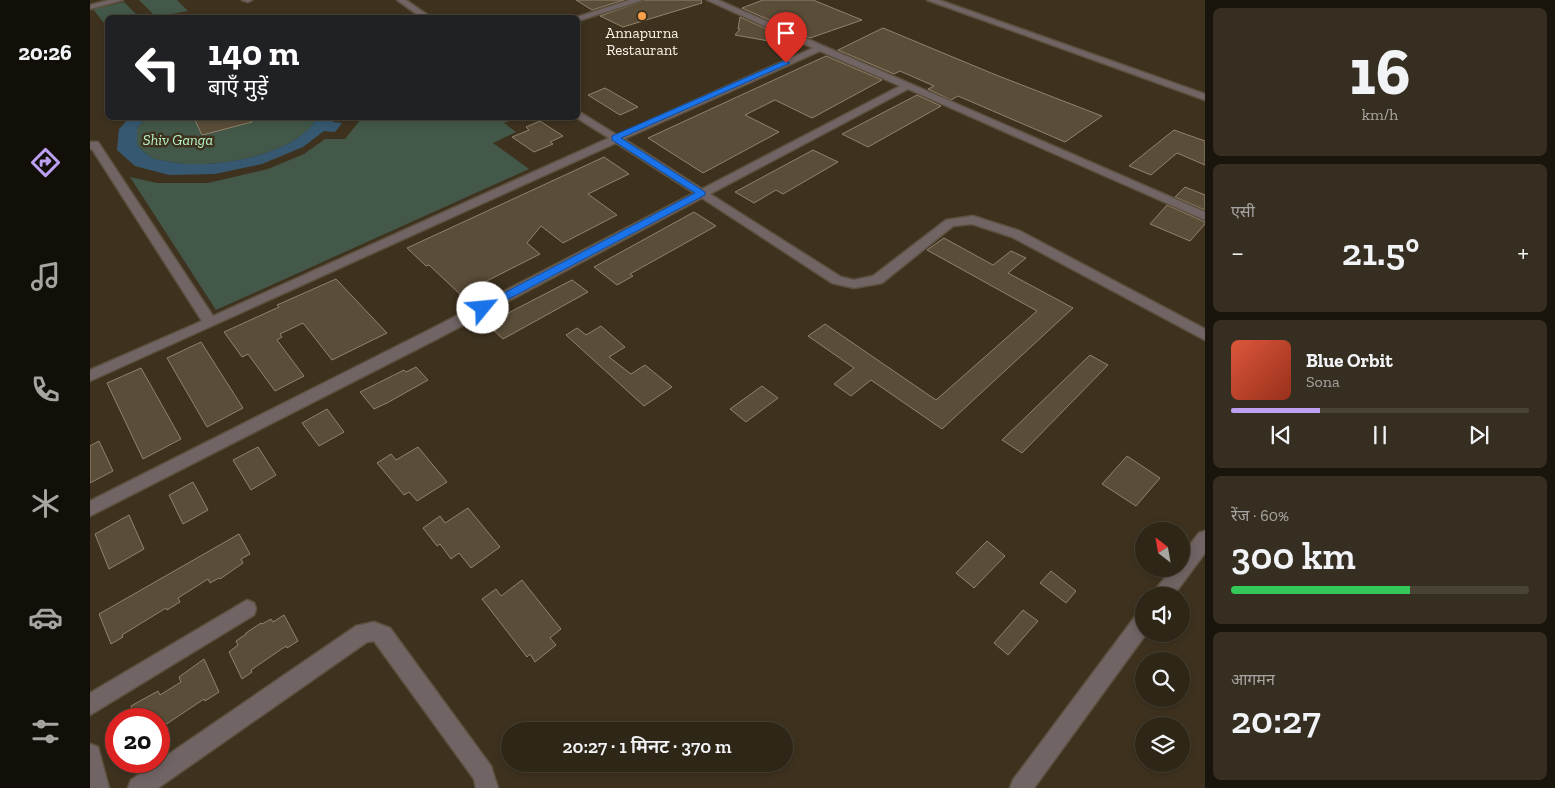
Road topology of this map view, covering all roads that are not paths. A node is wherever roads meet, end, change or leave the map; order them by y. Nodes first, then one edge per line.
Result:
1 (119, 0) edge
2 (401, 0) edge
3 (638, 0) edge
4 (711, 0) edge
5 (931, 0) edge
6 (90, 7) edge
7 (424, 15) edge
8 (580, 17) edge
9 (820, 48) junction
10 (907, 86) junction
11 (1205, 97) edge
12 (580, 115) edge
13 (615, 138) junction
14 (90, 146) edge
15 (702, 194) junction
16 (1205, 216) edge
17 (210, 323) junction
18 (1205, 334) edge
19 (90, 376) edge
20 (90, 509) edge
21 (1205, 539) edge
22 (1169, 587) edge
23 (247, 609) dead end
24 (1135, 633) edge
25 (90, 705) edge
26 (90, 755) edge
27 (98, 788) edge
28 (139, 788) edge
29 (488, 788) edge
30 (1021, 788) edge

1 - 6 street
2 - 7 street
3 - 8 street
4 - 9 street
5 - 11 street
9 - 10 street
9 - 13 street
10 - 15 street
10 - 16 street
12 - 13 street
13 - 15 street
13 - 17 street
14 - 17 street
15 - 18 street
15 - 20 street
17 - 19 street
21 - 22 street
23 - 25 street
24 - 30 street
26 - 27 street
28 - 29 street

